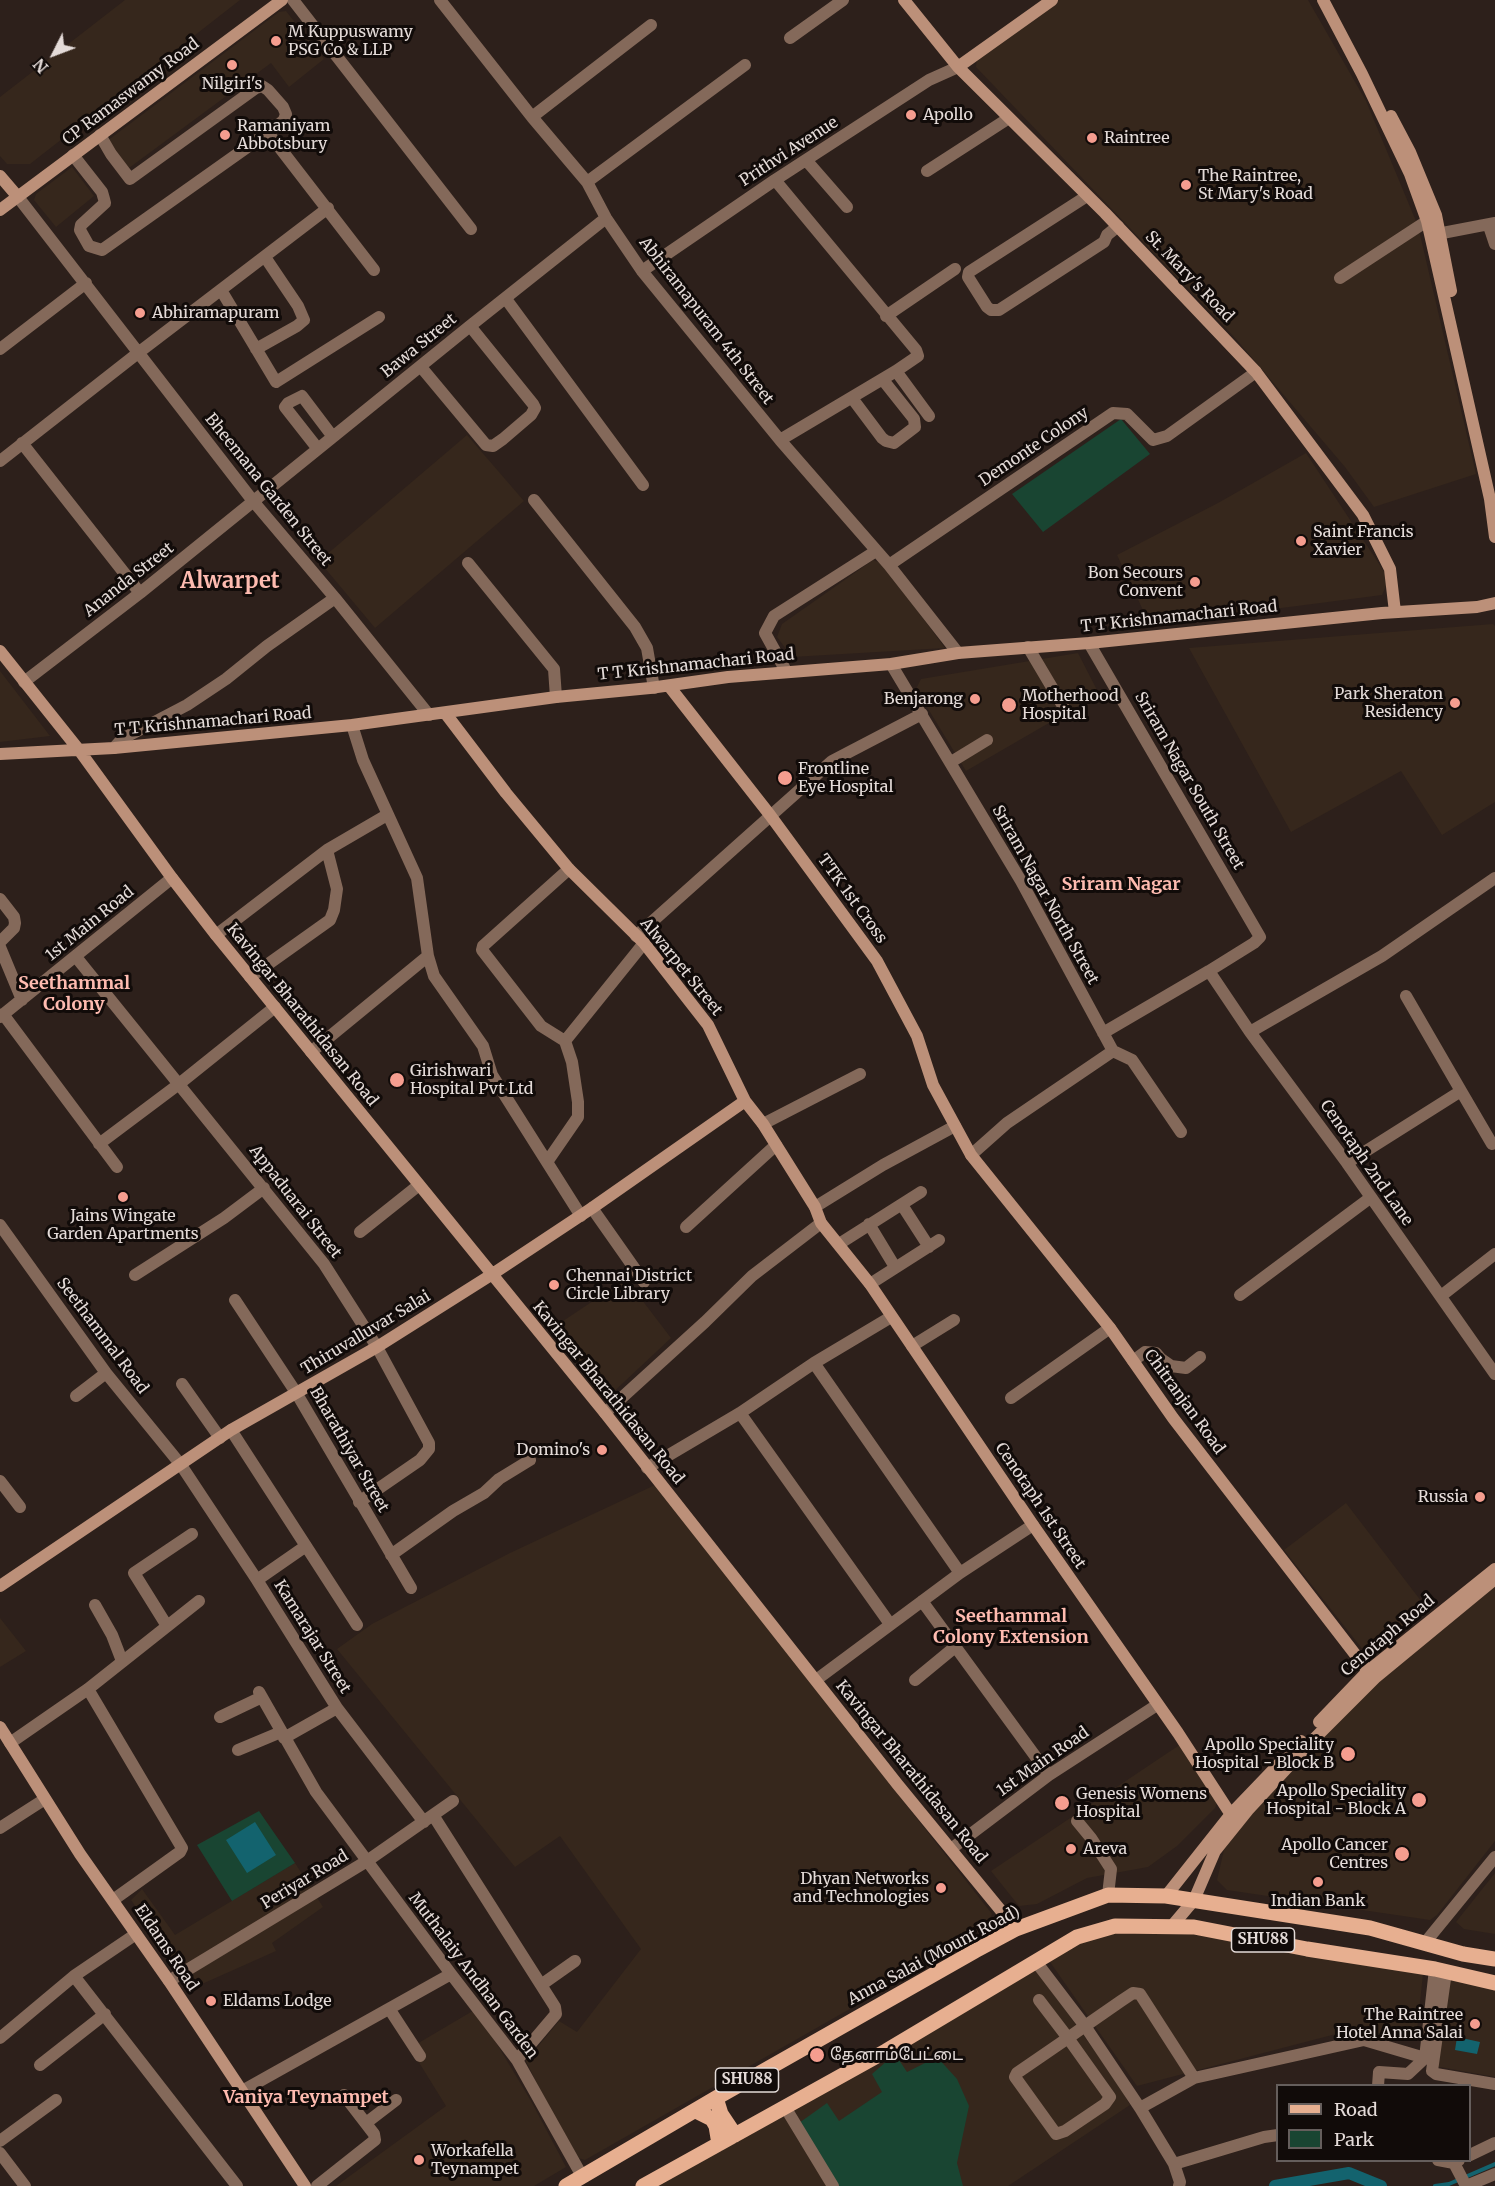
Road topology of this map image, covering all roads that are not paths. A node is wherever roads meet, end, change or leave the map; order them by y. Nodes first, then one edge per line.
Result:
1 (282, 0) edge
2 (293, 0) edge
3 (440, 0) edge
4 (843, 0) edge
5 (904, 0) edge
6 (1052, 0) edge
7 (1323, 0) edge
8 (1331, 0) edge
9 (651, 25) dead end
10 (790, 38) dead end
11 (745, 65) dead end
12 (958, 67) junction
13 (532, 117) junction
14 (1009, 118) junction
15 (100, 135) junction
16 (263, 136) junction
17 (73, 155) junction
18 (806, 160) junction
19 (927, 171) dead end
20 (0, 176) edge
21 (775, 180) junction
22 (587, 182) junction
23 (1087, 196) junction
24 (18, 197) junction
25 (847, 207) dead end
26 (328, 208) junction
27 (0, 210) edge
28 (606, 218) junction
29 (1427, 221) junction
30 (1492, 224) edge
31 (1118, 226) junction
32 (471, 229) dead end
33 (1435, 235) junction
34 (1495, 244) edge
35 (265, 257) junction
36 (955, 269) dead end
37 (374, 270) dead end
38 (642, 271) junction
39 (1340, 278) dead end
40 (86, 283) junction
41 (221, 290) junction
42 (506, 299) junction
43 (886, 316) junction
44 (380, 317) dead end
45 (470, 326) junction
46 (0, 349) edge
47 (256, 349) junction
48 (138, 353) junction
49 (421, 367) junction
50 (1256, 372) junction
51 (890, 375) junction
52 (852, 398) junction
53 (927, 420) dead end
54 (333, 437) junction
55 (780, 440) junction
56 (22, 443) junction
57 (318, 449) junction
58 (0, 461) edge
59 (643, 485) dead end
60 (1495, 495) edge
61 (534, 500) dead end
62 (253, 501) junction
63 (1495, 537) edge
64 (876, 551) junction
65 (468, 563) dead end
66 (889, 566) junction
67 (140, 593) junction
68 (335, 598) junction
69 (1495, 603) edge
70 (1477, 608) junction
71 (1495, 609) edge
72 (1395, 612) junction
73 (1089, 643) junction
74 (1028, 647) junction
75 (0, 651) edge
76 (958, 653) junction
77 (891, 664) junction
78 (786, 672) junction
79 (24, 682) junction
80 (669, 686) junction
81 (654, 688) junction
82 (556, 697) junction
83 (1063, 706) dead end
84 (446, 714) junction
85 (922, 714) junction
86 (429, 715) junction
87 (352, 725) junction
88 (987, 740) dead end
89 (114, 748) junction
90 (79, 750) junction
91 (0, 753) edge
92 (951, 762) junction
93 (387, 815) junction
94 (770, 815) junction
95 (327, 850) junction
96 (569, 869) junction
97 (172, 878) junction
98 (1495, 878) edge
99 (0, 899) edge
100 (216, 934) junction
101 (640, 939) junction
102 (0, 942) edge
103 (0, 947) edge
104 (428, 956) junction
105 (76, 957) junction
106 (1209, 971) junction
107 (250, 977) junction
108 (1406, 996) dead end
109 (22, 1000) junction
110 (274, 1007) junction
111 (2, 1015) edge
112 (1250, 1032) junction
113 (1103, 1033) junction
114 (565, 1041) junction
115 (1113, 1051) junction
116 (311, 1052) junction
117 (860, 1074) dead end
118 (179, 1084) junction
119 (1461, 1091) junction
120 (745, 1101) junction
121 (763, 1125) junction
122 (956, 1126) junction
123 (1181, 1132) dead end
124 (99, 1144) junction
125 (1492, 1144) dead end
126 (776, 1145) junction
127 (971, 1155) junction
128 (547, 1162) junction
129 (1347, 1163) junction
130 (117, 1167) dead end
131 (418, 1185) junction
132 (264, 1188) junction
133 (921, 1192) dead end
134 (1370, 1198) junction
135 (902, 1205) junction
136 (815, 1207) junction
137 (592, 1208) junction
138 (581, 1216) junction
139 (821, 1223) junction
140 (869, 1224) junction
141 (0, 1225) edge
142 (686, 1227) dead end
143 (360, 1232) dead end
144 (839, 1244) junction
145 (1495, 1254) edge
146 (895, 1268) junction
147 (135, 1275) dead end
148 (490, 1275) junction
149 (644, 1282) dead end
150 (870, 1284) junction
151 (1240, 1294) dead end
152 (1441, 1296) junction
153 (236, 1300) dead end
154 (891, 1317) junction
155 (954, 1320) dead end
156 (1110, 1328) junction
157 (912, 1346) junction
158 (377, 1347) junction
159 (1200, 1357) dead end
160 (1133, 1361) junction
161 (814, 1363) junction
162 (106, 1373) junction
163 (1495, 1374) edge
164 (182, 1384) dead end
165 (297, 1394) junction
166 (76, 1396) dead end
167 (1011, 1398) dead end
168 (605, 1413) junction
169 (740, 1413) junction
170 (231, 1430) junction
171 (220, 1438) junction
172 (531, 1460) dead end
173 (181, 1465) junction
174 (647, 1468) junction
175 (0, 1481) edge
176 (359, 1502) junction
177 (20, 1507) dead end
178 (1032, 1525) junction
179 (192, 1534) dead end
180 (306, 1546) junction
181 (391, 1555) junction
182 (1495, 1569) edge
183 (960, 1573) junction
184 (1495, 1579) edge
185 (257, 1580) junction
186 (0, 1586) edge
187 (411, 1588) dead end
188 (199, 1601) dead end
189 (922, 1601) junction
190 (95, 1605) dead end
191 (890, 1624) junction
192 (357, 1625) dead end
193 (167, 1626) junction
194 (955, 1647) junction
195 (122, 1661) junction
196 (1368, 1671) junction
197 (816, 1680) junction
198 (915, 1680) dead end
199 (88, 1689) junction
200 (1157, 1705) junction
201 (337, 1708) junction
202 (220, 1717) dead end
203 (0, 1727) edge
204 (282, 1735) junction
205 (10, 1743) junction
206 (238, 1750) dead end
207 (1049, 1775) junction
208 (45, 1799) junction
209 (453, 1801) dead end
210 (428, 1818) junction
211 (1234, 1819) junction
212 (1077, 1821) dead end
213 (0, 1828) edge
214 (951, 1849) junction
215 (1495, 1857) edge
216 (367, 1861) junction
217 (1108, 1895) junction
218 (1166, 1896) junction
219 (113, 1900) junction
220 (1194, 1900) junction
221 (1172, 1926) junction
222 (1016, 1929) junction
223 (136, 1934) junction
224 (1424, 1944) junction
225 (1495, 1959) edge
226 (575, 1961) dead end
227 (1037, 1963) junction
228 (1441, 1970) junction
229 (451, 1974) junction
230 (74, 1976) junction
231 (169, 1981) junction
232 (1495, 1983) edge
233 (541, 1985) junction
234 (1039, 2000) dead end
235 (390, 2010) junction
236 (105, 2014) junction
237 (1085, 2026) junction
238 (0, 2038) edge
239 (1068, 2038) junction
240 (420, 2056) dead end
241 (1425, 2058) junction
242 (517, 2060) junction
243 (40, 2065) dead end
244 (1194, 2078) junction
245 (1378, 2084) edge
246 (1495, 2084) edge
247 (242, 2091) junction
248 (344, 2095) dead end
249 (716, 2098) junction
250 (56, 2100) dead end
251 (396, 2100) dead end
252 (785, 2107) junction
253 (1140, 2108) junction
254 (696, 2110) junction
255 (366, 2123) junction
256 (735, 2135) junction
257 (1276, 2135) edge
258 (0, 2141) edge
259 (1495, 2142) edge
260 (719, 2144) junction
261 (0, 2153) edge
262 (1471, 2154) edge
263 (1456, 2162) edge
264 (1174, 2164) junction
265 (1495, 2174) edge
266 (582, 2176) junction
267 (25, 2186) edge
268 (237, 2186) edge
269 (305, 2186) edge
270 (317, 2186) edge
271 (566, 2186) edge
272 (644, 2186) edge
273 (833, 2186) edge
274 (1179, 2186) edge
275 (1466, 2186) edge

1 - 15 main road, CP Ramaswamy Road
2 - 32 street
3 - 13 street, Abhiramapuram 4th Street
4 - 10 street
5 - 12 main road, St. Mary's Road
6 - 12 main road
7 - 29 main road
8 - 33 main road
9 - 13 street
11 - 22 street
12 - 14 main road, St. Mary's Road
12 - 18 street, Prithvi Avenue
13 - 22 street, Abhiramapuram 4th Street
14 - 19 street
14 - 23 main road, St. Mary's Road
15 - 16 street
15 - 17 main road, CP Ramaswamy Road
16 - 17 street
16 - 26 street
17 - 24 main road, CP Ramaswamy Road
18 - 21 street, Prithvi Avenue
18 - 25 street
20 - 24 main road
21 - 38 street, Prithvi Avenue
21 - 43 street
22 - 28 street, Abhiramapuram 4th Street
23 - 31 main road, St. Mary's Road
23 - 31 street
24 - 27 main road, CP Ramaswamy Road
24 - 40 street, Bheemana Garden Street
26 - 35 street
26 - 37 street
28 - 38 street, Abhiramapuram 4th Street
28 - 42 street, Bawa Street
29 - 33 main road
29 - 39 street
30 - 33 street
30 - 34 street
31 - 50 main road, St. Mary's Road
33 - 60 main road
33 - 63 main road
35 - 41 street
35 - 47 street
36 - 43 street
38 - 55 street, Abhiramapuram 4th Street
40 - 46 street
40 - 48 street, Bheemana Garden Street
41 - 47 street
41 - 48 street
42 - 45 street, Bawa Street
42 - 59 street
43 - 51 street
44 - 47 street
45 - 49 street, Bawa Street
45 - 49 street
48 - 56 street
48 - 62 street, Bheemana Garden Street
49 - 54 street, Bawa Street
50 - 66 street, Demonte Colony
50 - 72 main road, St. Mary's Road
51 - 52 street
51 - 52 street
51 - 53 street
52 - 55 street
54 - 57 street, Bawa Street
54 - 57 street
55 - 64 street, Abhiramapuram 4th Street
56 - 58 street
56 - 67 street
57 - 62 street, Bawa Street
61 - 81 street
62 - 67 street, Ananda Street
62 - 68 street, Bheemana Garden Street
64 - 66 street, Abhiramapuram 4th Street
64 - 78 street
65 - 82 street
66 - 76 street, Abhiramapuram 4th Street
67 - 79 street, Ananda Street
68 - 86 street, Bheemana Garden Street
68 - 89 street
69 - 70 main road
70 - 71 main road
70 - 72 main road, T T Krishnamachari Road
72 - 73 main road, T T Krishnamachari Road
73 - 74 main road, T T Krishnamachari Road
73 - 106 street, Sriram Nagar South Street
74 - 76 main road, T T Krishnamachari Road
74 - 83 street
75 - 79 main road, Kavingar Bharathidasan Road
76 - 77 main road, T T Krishnamachari Road
77 - 78 main road, T T Krishnamachari Road
77 - 85 street, Sriram Nagar North Street
78 - 80 main road, T T Krishnamachari Road
79 - 90 main road, Kavingar Bharathidasan Road
80 - 81 main road, T T Krishnamachari Road
80 - 94 main road, TTK 1st Cross
81 - 82 main road, T T Krishnamachari Road
82 - 84 main road, T T Krishnamachari Road
84 - 86 main road, T T Krishnamachari Road
84 - 96 main road, Alwarpet Street
85 - 92 street, Sriram Nagar North Street
85 - 94 street
86 - 87 main road, T T Krishnamachari Road
87 - 89 main road, T T Krishnamachari Road
87 - 93 street
88 - 92 street
89 - 90 main road, T T Krishnamachari Road
90 - 91 main road, T T Krishnamachari Road
90 - 97 main road, Kavingar Bharathidasan Road
92 - 113 street, Sriram Nagar North Street
93 - 95 street
93 - 104 street
94 - 101 street
94 - 122 main road, TTK 1st Cross
95 - 100 street
95 - 107 street
96 - 101 main road, Alwarpet Street
96 - 114 street
97 - 100 main road, Kavingar Bharathidasan Road
97 - 105 street, 1st Main Road
98 - 112 street
99 - 102 street
100 - 107 main road, Kavingar Bharathidasan Road
101 - 114 street
101 - 120 main road, Alwarpet Street
103 - 109 street
104 - 116 street
104 - 128 street
105 - 109 street, 1st Main Road
105 - 118 street, Appaduarai Street
106 - 112 street, Cenotaph 2nd Lane
106 - 113 street
107 - 110 main road, Kavingar Bharathidasan Road
108 - 119 street
109 - 111 street, 1st Main Road
110 - 116 main road, Kavingar Bharathidasan Road
110 - 118 street
111 - 124 street
112 - 129 street, Cenotaph 2nd Lane
113 - 115 street, Sriram Nagar North Street
114 - 128 street
115 - 123 street, Sriram Nagar North Street
115 - 127 street
116 - 131 main road, Kavingar Bharathidasan Road
117 - 121 street
118 - 124 street
118 - 132 street, Appaduarai Street
119 - 125 street
119 - 129 street
120 - 121 main road, Alwarpet Street
120 - 137 main road, Thiruvalluvar Salai
121 - 126 main road, Alwarpet Street
122 - 127 main road, TTK 1st Cross
122 - 136 street
124 - 130 street
126 - 136 main road, Alwarpet Street
126 - 142 street
127 - 156 main road, Chitranjan Road
128 - 138 street
129 - 134 street, Cenotaph 2nd Lane
131 - 143 street
131 - 148 main road, Kavingar Bharathidasan Road
132 - 147 street
132 - 158 street, Appaduarai Street
133 - 135 street
134 - 151 street
134 - 152 street, Cenotaph 2nd Lane
135 - 140 street
135 - 146 street
136 - 139 main road, Cenotaph 1st Street
137 - 138 main road, Thiruvalluvar Salai
137 - 149 street
138 - 148 main road, Thiruvalluvar Salai
139 - 144 main road, Cenotaph 1st Street
139 - 168 street
140 - 144 street
140 - 146 street
141 - 162 street, Seethammal Road
144 - 150 main road, Cenotaph 1st Street
145 - 152 street
146 - 150 street
148 - 158 main road, Thiruvalluvar Salai
148 - 168 main road, Kavingar Bharathidasan Road
150 - 154 main road, Cenotaph 1st Street
152 - 163 street, Cenotaph 2nd Lane
153 - 165 street, Bharathiyar Street
154 - 157 main road, Cenotaph 1st Street
154 - 161 street
155 - 157 street
156 - 160 main road, Chitranjan Road
156 - 167 street
157 - 178 main road, Cenotaph 1st Street
158 - 165 main road, Thiruvalluvar Salai
158 - 176 street, Appaduarai Street
159 - 160 street
160 - 196 main road, Chitranjan Road
161 - 169 street
161 - 183 street
162 - 166 street
162 - 173 street, Seethammal Road
164 - 171 street
165 - 170 main road, Thiruvalluvar Salai
165 - 176 street, Bharathiyar Street
168 - 174 main road, Kavingar Bharathidasan Road
169 - 174 street
169 - 191 street
170 - 171 main road, Thiruvalluvar Salai
170 - 180 street
171 - 173 main road, Thiruvalluvar Salai
172 - 181 street
173 - 185 street, Kamarajar Street
173 - 186 main road, Thiruvalluvar Salai
174 - 197 main road, Kavingar Bharathidasan Road
175 - 177 street
176 - 181 street, Bharathiyar Street
178 - 183 street
178 - 200 main road, Cenotaph 1st Street
179 - 193 street
180 - 185 street
180 - 192 street
181 - 187 street, Bharathiyar Street
182 - 196 main road, Cenotaph Road
183 - 189 street
184 - 211 main road, Cenotaph Road
185 - 201 street, Kamarajar Street
188 - 193 street
189 - 191 street
189 - 194 street
190 - 195 street
191 - 197 street
193 - 195 street
194 - 198 street
194 - 207 street
195 - 199 street
196 - 211 main road, Cenotaph Road
197 - 214 main road, Kavingar Bharathidasan Road
199 - 205 street
199 - 219 street
200 - 207 street, 1st Main Road
200 - 211 main road, Cenotaph 1st Street
201 - 204 street
201 - 210 street, Kamarajar Street
202 - 204 street
203 - 205 main road, Eldams Road
204 - 206 street
204 - 216 street
205 - 208 main road, Eldams Road
207 - 214 street, 1st Main Road
208 - 213 street
208 - 219 main road, Eldams Road
209 - 210 street, Periyar Road
210 - 216 street, Periyar Road
210 - 233 street, Kamarajar Street
211 - 218 main road, Cenotaph Road
211 - 220 main road, Cenotaph Road
212 - 217 street
214 - 222 main road, Kavingar Bharathidasan Road
215 - 224 street
216 - 229 street, Muthalaiy Andhan Garden
216 - 231 street, Periyar Road
217 - 218 main road, Anna Salai (Mount Road) / SHU88
217 - 222 main road, Anna Salai (Mount Road) / SHU88
218 - 220 main road, Anna Salai (Mount Road) / SHU88
219 - 223 main road, Eldams Road
220 - 221 main road, Cenotaph Road
220 - 224 main road, Anna Salai (Mount Road) / SHU88
221 - 227 main road, SHU88
221 - 228 main road, SHU88
222 - 249 main road, Anna Salai (Mount Road) / SHU88
223 - 230 street
223 - 231 main road, Eldams Road
224 - 225 main road, Anna Salai (Mount Road) / SHU88
226 - 233 street
227 - 237 street
227 - 252 main road, SHU88
228 - 232 main road, SHU88
228 - 241 street
228 - 246 street
229 - 235 street
229 - 242 street, Muthalaiy Andhan Garden
230 - 236 street
230 - 238 street
231 - 247 main road, Eldams Road
233 - 242 street, Kamarajar Street
234 - 239 street
235 - 240 street
235 - 247 street
236 - 243 street
236 - 268 street
237 - 239 street
237 - 244 street
237 - 253 street
239 - 239 street
241 - 244 street
241 - 245 street
242 - 266 street, Muthalaiy Andhan Garden
244 - 253 street
247 - 269 main road, Eldams Road
248 - 255 street
249 - 254 main road, Anna Salai (Mount Road) / SHU88
249 - 256 main road
250 - 258 street
251 - 255 street
252 - 256 main road, SHU88
252 - 273 street
253 - 264 street
254 - 260 main road
254 - 266 main road, Anna Salai (Mount Road) / SHU88
255 - 270 street
256 - 260 main road, SHU88
257 - 264 street
259 - 262 street
260 - 272 main road, SHU88
261 - 267 street
263 - 275 street
264 - 274 street
265 - 275 street
266 - 271 main road, Anna Salai (Mount Road) / SHU88

